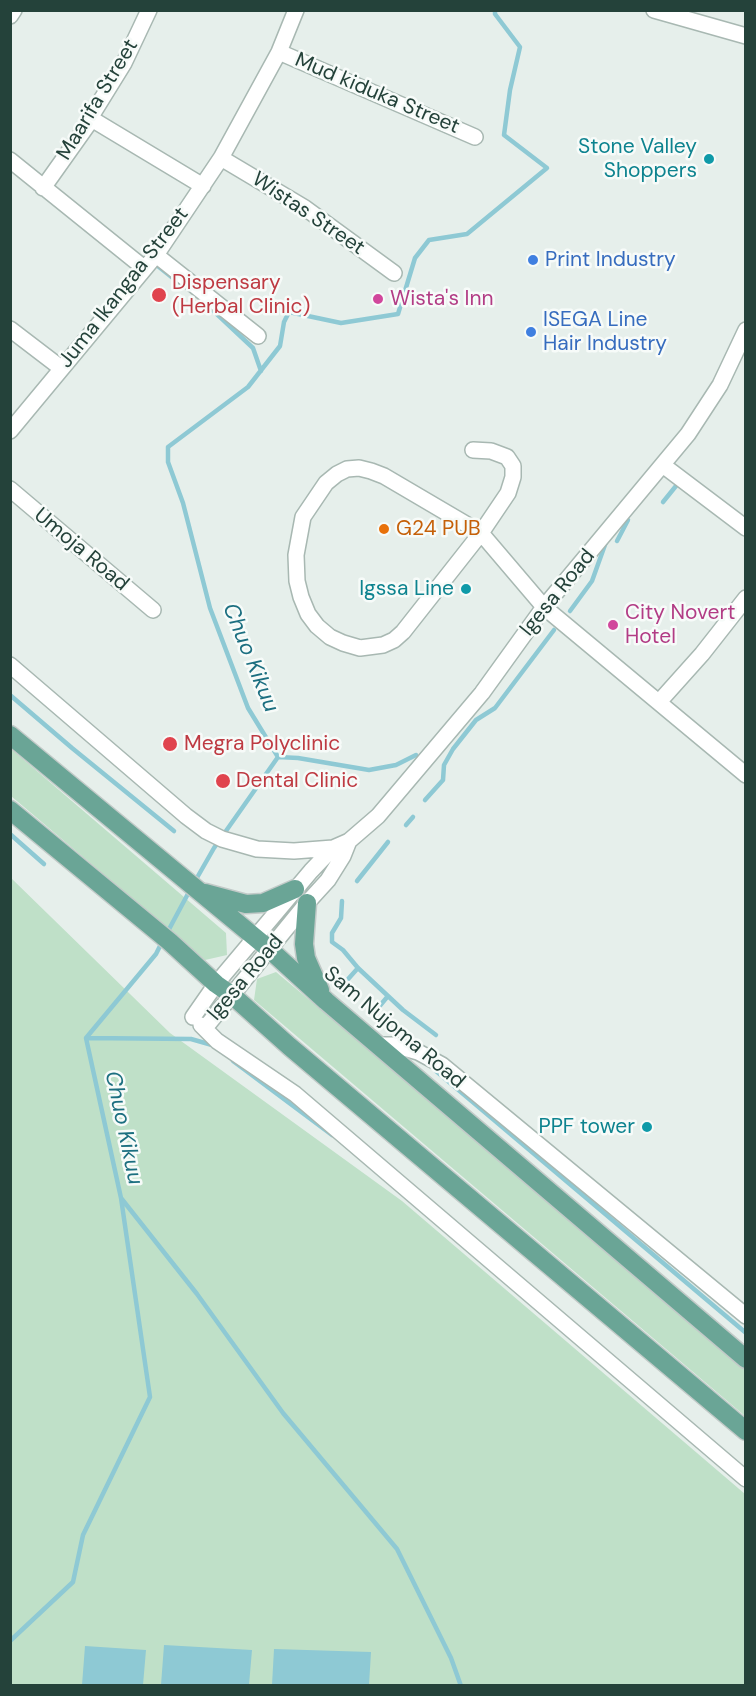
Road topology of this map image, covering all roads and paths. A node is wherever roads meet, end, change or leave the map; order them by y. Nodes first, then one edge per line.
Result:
1 (14, 10) edge
2 (149, 10) edge
3 (296, 10) edge
4 (654, 10) edge
5 (10, 16) edge
6 (746, 36) edge
7 (279, 52) junction
8 (90, 118) junction
9 (475, 136) dead end
10 (222, 158) junction
11 (10, 160) edge
12 (203, 186) junction
13 (43, 188) junction
14 (156, 255) junction
15 (144, 268) junction
16 (394, 273) dead end
17 (10, 329) edge
18 (746, 330) edge
19 (258, 336) dead end
20 (61, 368) junction
21 (10, 431) edge
22 (473, 450) dead end
23 (664, 466) junction
24 (10, 489) edge
25 (746, 528) edge
26 (481, 533) junction
27 (746, 598) edge
28 (544, 608) junction
29 (153, 610) dead end
30 (10, 665) edge
31 (659, 702) junction
32 (10, 735) edge
33 (746, 776) edge
34 (10, 810) edge
35 (349, 841) junction
36 (333, 848) junction
37 (197, 891) junction
38 (301, 896) junction
39 (255, 938) junction
40 (269, 949) junction
41 (216, 984) junction
42 (233, 996) junction
43 (327, 1001) junction
44 (200, 1023) junction
45 (380, 1045) junction
46 (746, 1316) edge
47 (746, 1359) edge
48 (746, 1431) edge
49 (746, 1479) edge

1 - 5 street
2 - 8 street, Maarifa Street
3 - 7 street, Juma Ikangaa Street
4 - 6 street
7 - 9 street, Mud kiduka Street
7 - 10 street, Juma Ikangaa Street
8 - 12 street
8 - 13 street, Maarifa Street
10 - 12 street, Juma Ikangaa Street
10 - 16 street, Wistas Street
11 - 13 street
12 - 14 street, Juma Ikangaa Street
13 - 15 street
14 - 15 street, Juma Ikangaa Street
14 - 19 street
15 - 20 street, Juma Ikangaa Street
17 - 20 street
18 - 23 street, Igesa Road
20 - 21 street, Juma Ikangaa Street
22 - 26 street
23 - 25 street
23 - 28 street, Igesa Road
24 - 29 street, Umoja Road
26 - 26 street
26 - 28 street
27 - 31 street
28 - 31 street
28 - 35 street, Igesa Road
30 - 36 street
31 - 33 street
32 - 37 main road, Sam Nujoma Road
34 - 41 main road
35 - 36 street, Igesa Road
35 - 38 street, Igesa Road
36 - 38 street, Igesa Road
37 - 38 main road
37 - 39 main road, Sam Nujoma Road
38 - 39 street, Igesa Road
38 - 40 street, Igesa Road
38 - 43 main road
39 - 40 main road, Sam Nujoma Road
39 - 41 street, Igesa Road
40 - 42 street, Igesa Road
40 - 43 main road, Sam Nujoma Road
41 - 42 main road
41 - 44 street, Igesa Road
42 - 44 street, Igesa Road
42 - 48 main road
43 - 45 main road, Sam Nujoma Road
44 - 49 street
45 - 46 street
45 - 47 main road, Sam Nujoma Road

